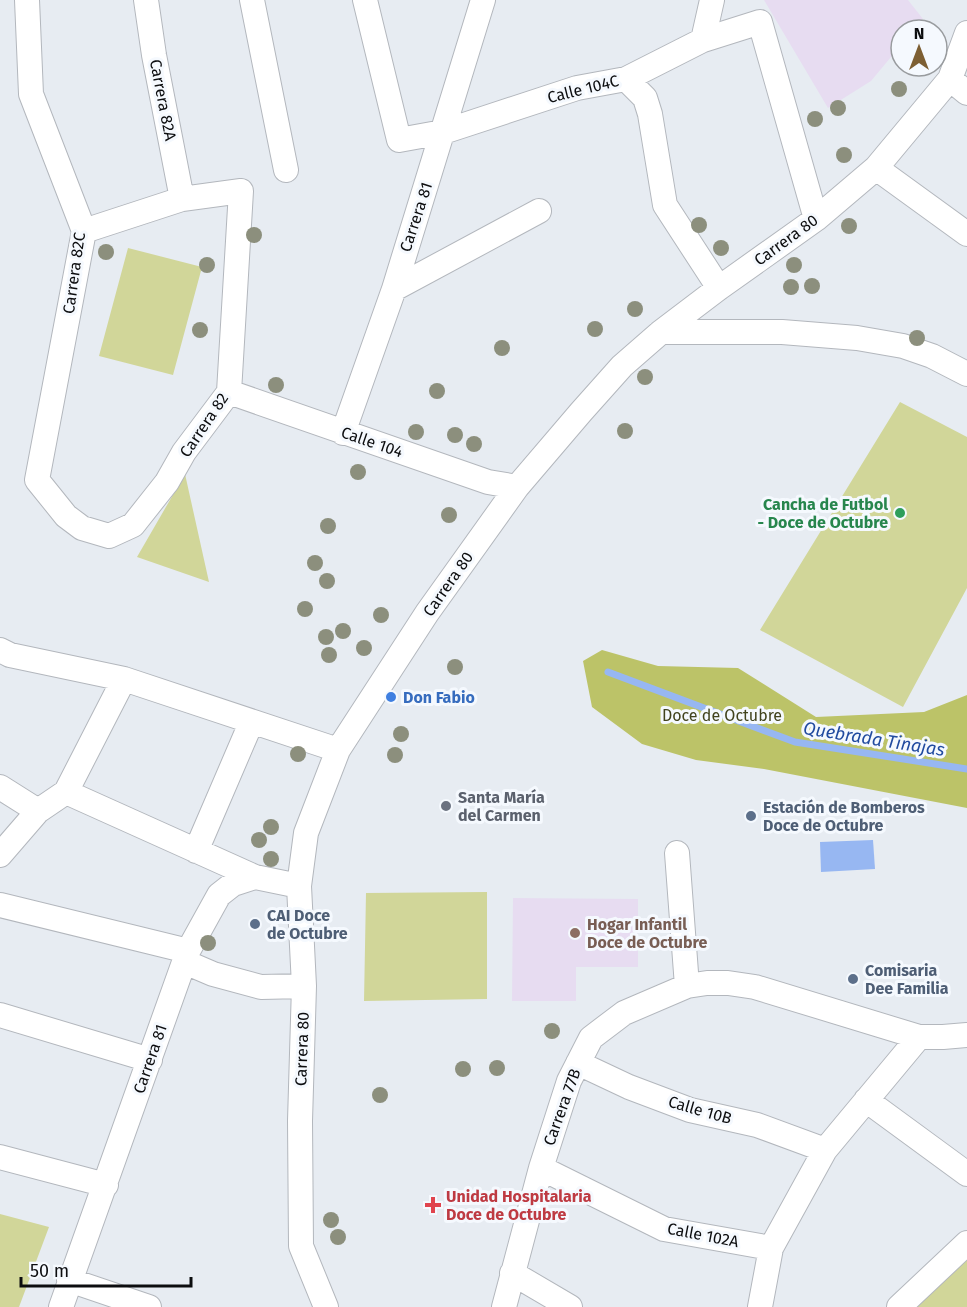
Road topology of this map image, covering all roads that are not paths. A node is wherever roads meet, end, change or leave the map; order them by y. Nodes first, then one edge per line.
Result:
1 (27, 0) edge
2 (146, 0) edge
3 (252, 0) edge
4 (365, 0) edge
5 (483, 0) edge
6 (712, 0) edge
7 (967, 33) edge
8 (703, 40) junction
9 (626, 79) junction
10 (958, 86) edge
11 (443, 132) junction
12 (876, 168) junction
13 (286, 170) dead end
14 (182, 199) junction
15 (539, 211) dead end
16 (816, 219) junction
17 (84, 231) junction
18 (967, 234) edge
19 (718, 288) junction
20 (393, 289) junction
21 (661, 332) junction
22 (967, 374) edge
23 (229, 392) junction
24 (343, 433) junction
25 (37, 480) joint
26 (517, 487) junction
27 (0, 650) edge
28 (124, 679) junction
29 (251, 723) junction
30 (338, 750) junction
31 (0, 788) edge
32 (66, 792) junction
33 (38, 811) junction
34 (196, 851) junction
35 (677, 853) dead end
36 (0, 855) edge
37 (255, 877) junction
38 (299, 886) junction
39 (0, 905) edge
40 (186, 957) junction
41 (304, 986) junction
42 (687, 986) junction
43 (0, 1015) edge
44 (967, 1035) edge
45 (919, 1036) junction
46 (150, 1060) junction
47 (578, 1063) junction
48 (866, 1100) junction
49 (825, 1150) junction
50 (0, 1157) edge
51 (541, 1168) junction
52 (967, 1174) edge
53 (106, 1185) junction
54 (967, 1243) edge
55 (771, 1248) junction
56 (512, 1273) junction
57 (69, 1280) junction
58 (61, 1307) edge
59 (149, 1307) edge
60 (326, 1307) edge
61 (504, 1307) edge
62 (570, 1307) edge
63 (760, 1307) edge
64 (899, 1307) edge

1 - 17 street, Carrera 82C
2 - 14 street, Carrera 82A
3 - 13 street
4 - 11 street, Calle 104C
5 - 11 street, Carrera 81
6 - 8 street
7 - 10 street, Carrera 80
8 - 9 street, Calle 104C
8 - 16 street, Calle 104C
9 - 11 street, Calle 104C
9 - 19 street
10 - 12 street, Carrera 80
11 - 20 street, Carrera 81
12 - 16 street, Carrera 80
12 - 18 street
14 - 17 street
14 - 23 street, Carrera 82
15 - 20 street
16 - 19 street, Carrera 80
17 - 25 street, Carrera 82C
19 - 21 street, Carrera 80
20 - 24 street, Carrera 81
21 - 22 street
21 - 26 street, Carrera 80
23 - 24 street, Calle 104
23 - 25 street, Carrera 82
24 - 26 street, Calle 104
26 - 30 street, Carrera 80
27 - 28 street
28 - 29 street
28 - 32 street
29 - 30 street
29 - 34 street
30 - 38 street, Carrera 80
31 - 33 street
32 - 33 street
32 - 34 street
33 - 36 street
34 - 37 street
35 - 42 street
37 - 38 street
37 - 40 street, Carrera 81
38 - 41 street, Carrera 80
39 - 40 street
40 - 41 street
40 - 46 street, Carrera 81
41 - 60 street, Carrera 80
42 - 45 street, Carrera 77B
42 - 47 street, Carrera 77B
43 - 46 street
44 - 45 street, Carrera 77B
45 - 48 street
46 - 53 street, Carrera 81
47 - 49 street, Calle 10B
47 - 51 street, Carrera 77B
48 - 49 street
48 - 52 street
49 - 55 street
50 - 53 street
51 - 55 street, Calle 102A
51 - 56 street, Carrera 77B
53 - 57 street, Carrera 81
54 - 64 street
55 - 63 street
56 - 61 street, Carrera 77B
56 - 62 street
57 - 58 street, Carrera 81
57 - 59 street

